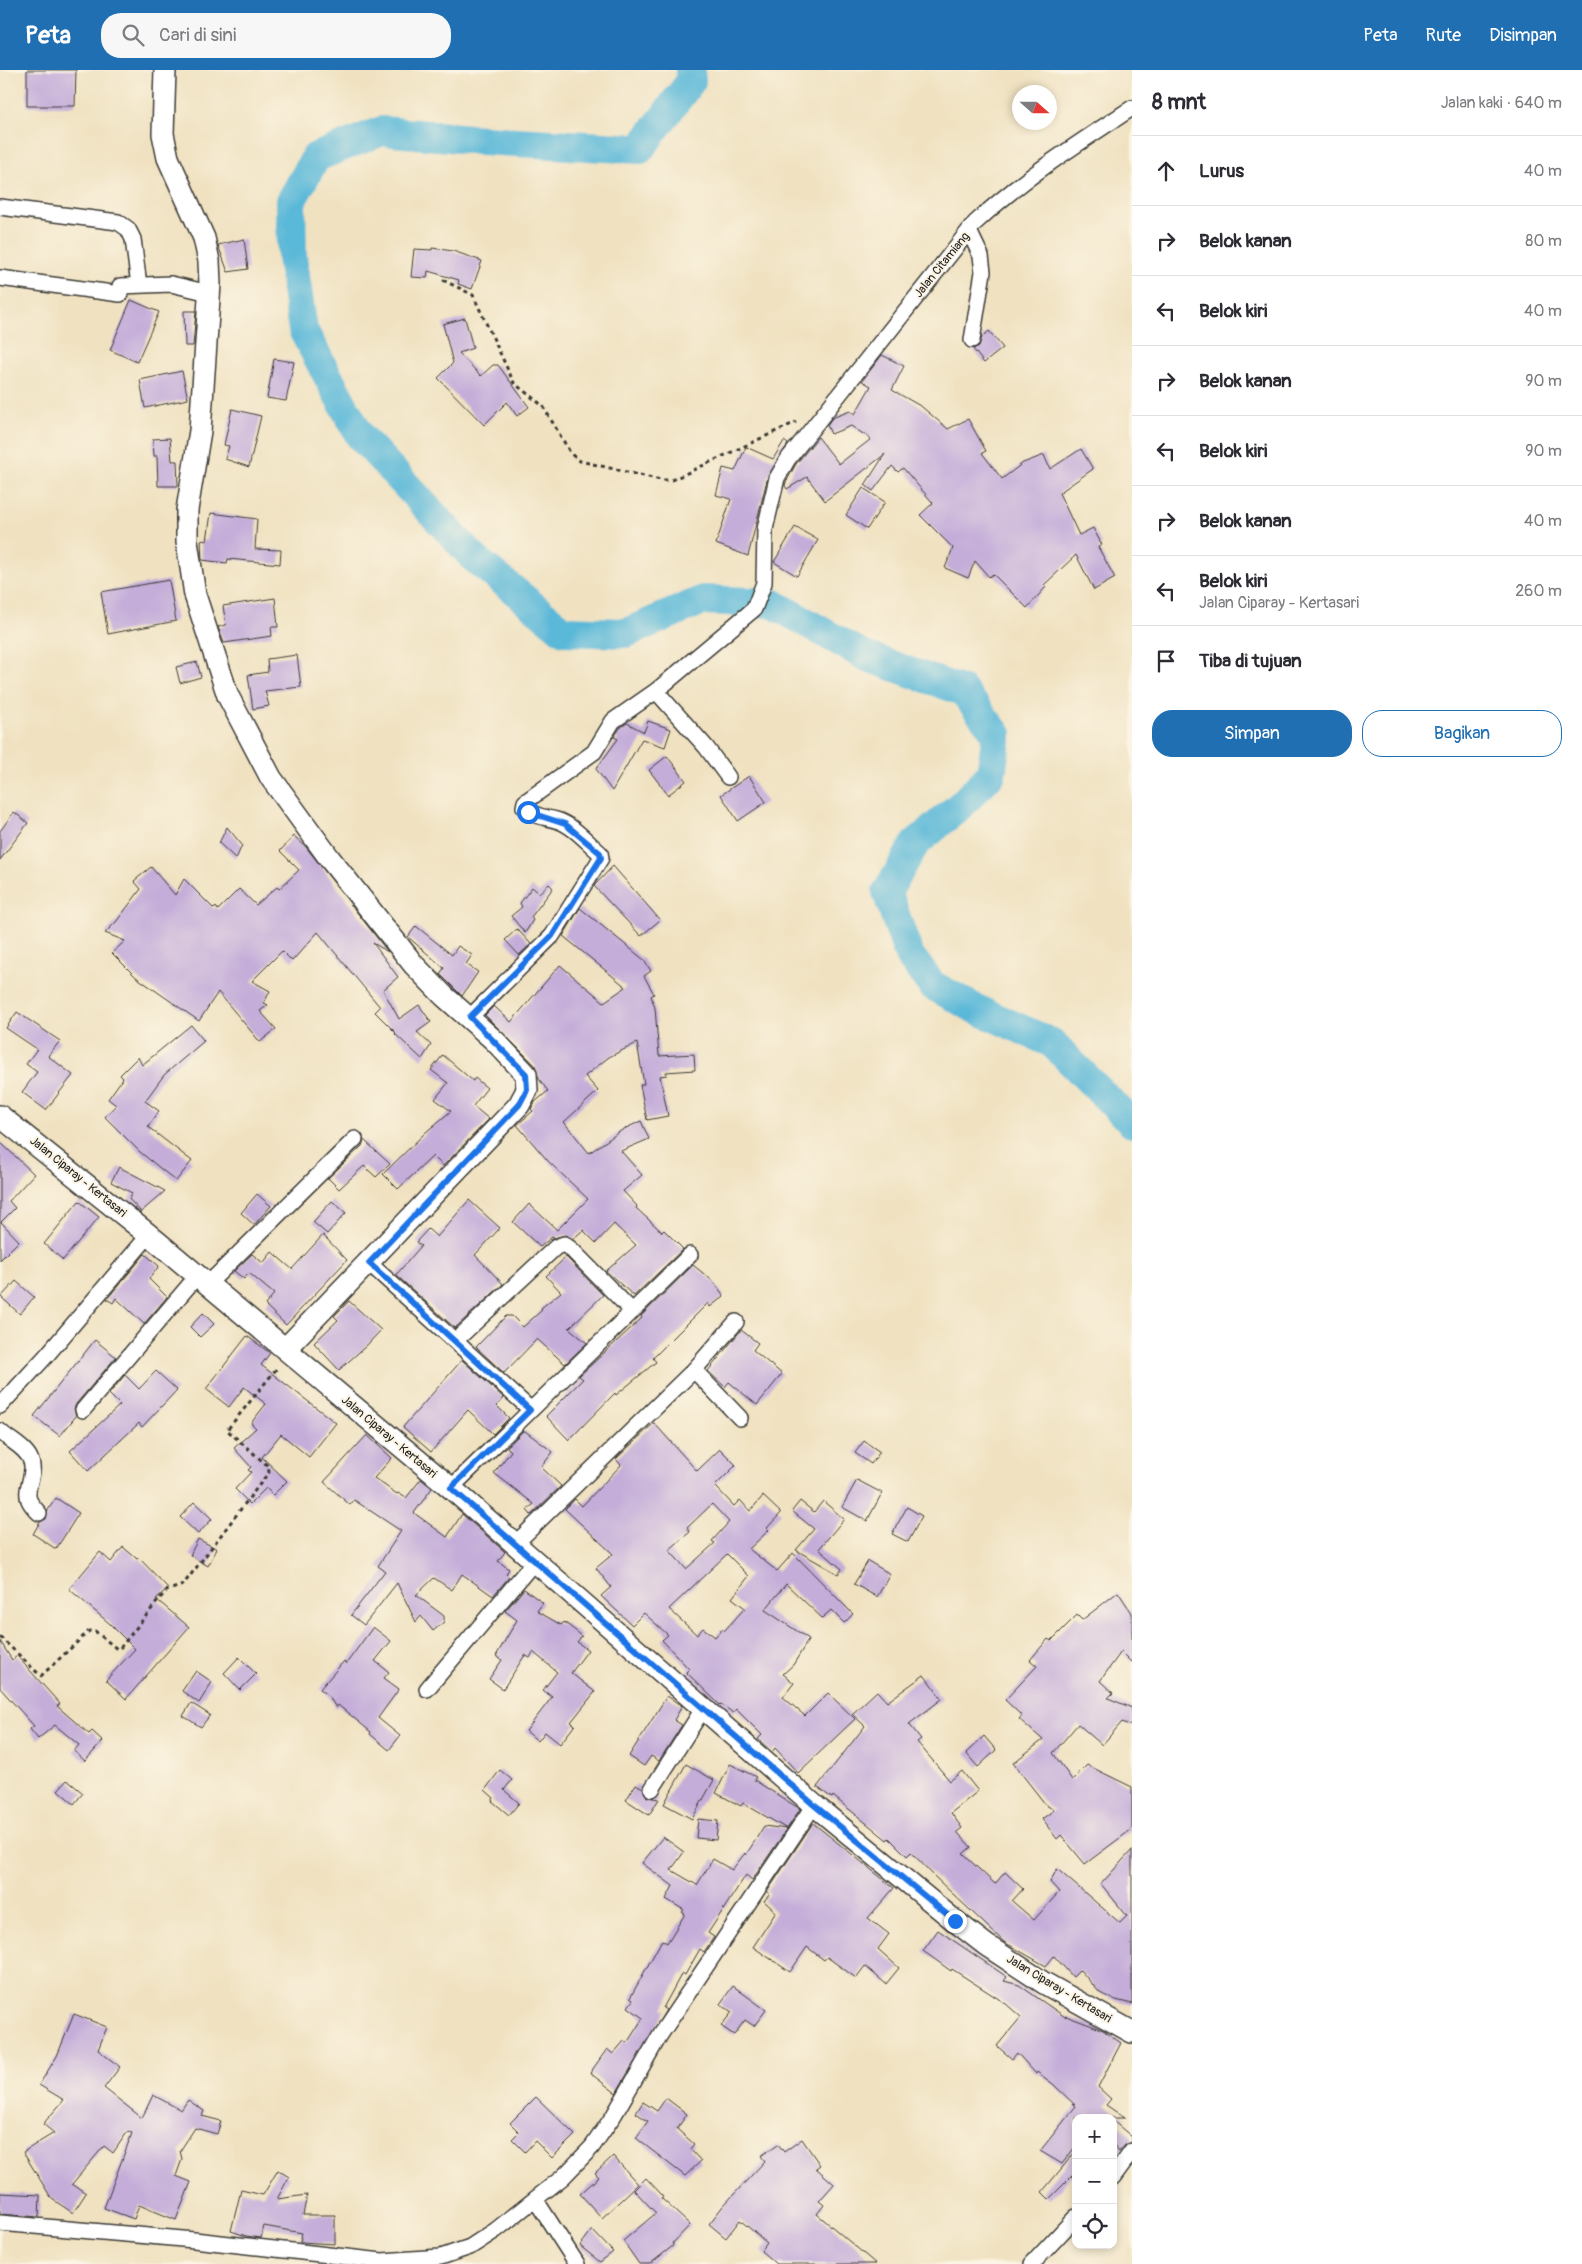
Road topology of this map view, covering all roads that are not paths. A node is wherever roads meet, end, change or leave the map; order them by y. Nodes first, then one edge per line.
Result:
1 (165, 70) edge
2 (1132, 108) edge
3 (0, 206) edge
4 (969, 231) junction
5 (0, 278) edge
6 (139, 284) junction
7 (209, 293) junction
8 (972, 340) dead end
9 (656, 692) junction
10 (728, 777) dead end
11 (470, 1017) junction
12 (0, 1116) edge
13 (355, 1139) dead end
14 (149, 1235) junction
15 (690, 1255) dead end
16 (369, 1263) junction
17 (202, 1280) junction
18 (632, 1311) junction
19 (736, 1322) dead end
20 (455, 1341) junction
21 (287, 1351) junction
22 (694, 1370) junction
23 (0, 1406) edge
24 (83, 1410) dead end
25 (530, 1410) junction
26 (740, 1418) dead end
27 (0, 1431) edge
28 (451, 1488) junction
29 (39, 1514) dead end
30 (516, 1544) junction
31 (534, 1562) junction
32 (427, 1688) dead end
33 (703, 1708) junction
34 (652, 1789) dead end
35 (814, 1805) junction
36 (1132, 2032) edge
37 (1132, 2151) edge
38 (1117, 2172) edge
39 (535, 2199) junction
40 (1072, 2221) edge
41 (0, 2223) edge
42 (382, 2263) edge
43 (577, 2264) edge
44 (1032, 2264) edge

1 - 7 street
2 - 4 street, Jalan Citamiang
3 - 6 street
4 - 8 street
4 - 9 street, Jalan Citamiang
5 - 6 street
6 - 7 street
7 - 11 street
9 - 10 street
9 - 11 street
11 - 16 street
12 - 14 street, Jalan Ciparay - Kertasari
13 - 17 street
14 - 17 street, Jalan Ciparay - Kertasari
14 - 23 street
15 - 18 street
16 - 20 street
16 - 21 street
17 - 21 street, Jalan Ciparay - Kertasari
17 - 24 street
18 - 20 street
18 - 25 street
19 - 22 street
20 - 25 street
21 - 28 street, Jalan Ciparay - Kertasari
22 - 26 street
22 - 30 street
25 - 28 street
27 - 29 street
28 - 30 street, Jalan Ciparay - Kertasari
30 - 31 street, Jalan Ciparay - Kertasari
31 - 32 street
31 - 33 street, Jalan Ciparay - Kertasari
33 - 34 street
33 - 35 street, Jalan Ciparay - Kertasari
35 - 36 street, Jalan Ciparay - Kertasari
35 - 39 street
37 - 38 street
39 - 42 street
39 - 43 street
40 - 44 street
41 - 42 street

